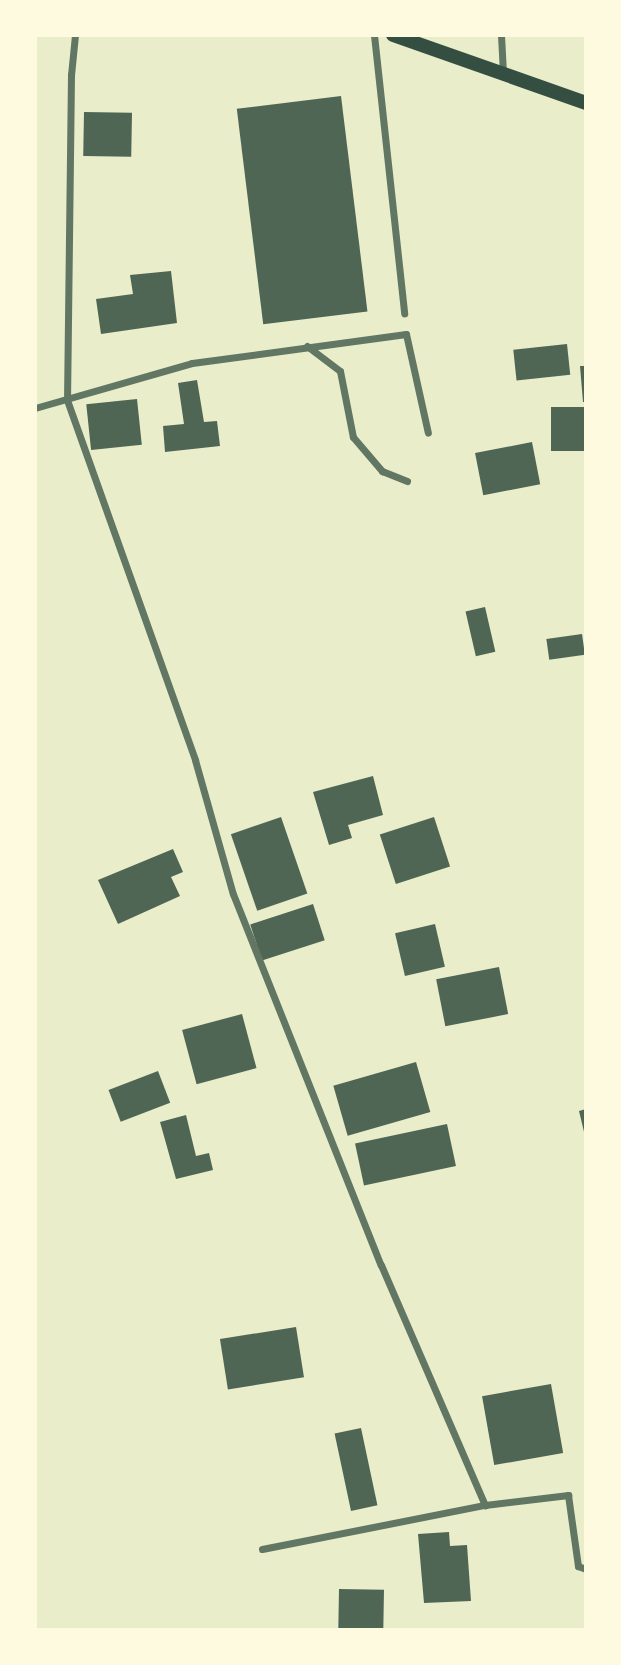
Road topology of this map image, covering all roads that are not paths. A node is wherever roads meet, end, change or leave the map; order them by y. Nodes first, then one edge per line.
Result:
1 (75, 35) edge
2 (374, 35) edge
3 (393, 35) edge
4 (501, 35) edge
5 (503, 72) junction
6 (586, 103) edge
7 (404, 313) dead end
8 (305, 345) junction
9 (67, 400) junction
10 (35, 408) edge
11 (428, 433) dead end
12 (407, 481) dead end
13 (485, 1505) junction
14 (262, 1549) dead end
15 (586, 1569) edge

1 - 9 street
2 - 7 street
3 - 5 main road
4 - 5 street
5 - 6 main road
8 - 9 street
8 - 11 street
8 - 12 street
9 - 10 street
9 - 13 street
13 - 14 street
13 - 15 street

